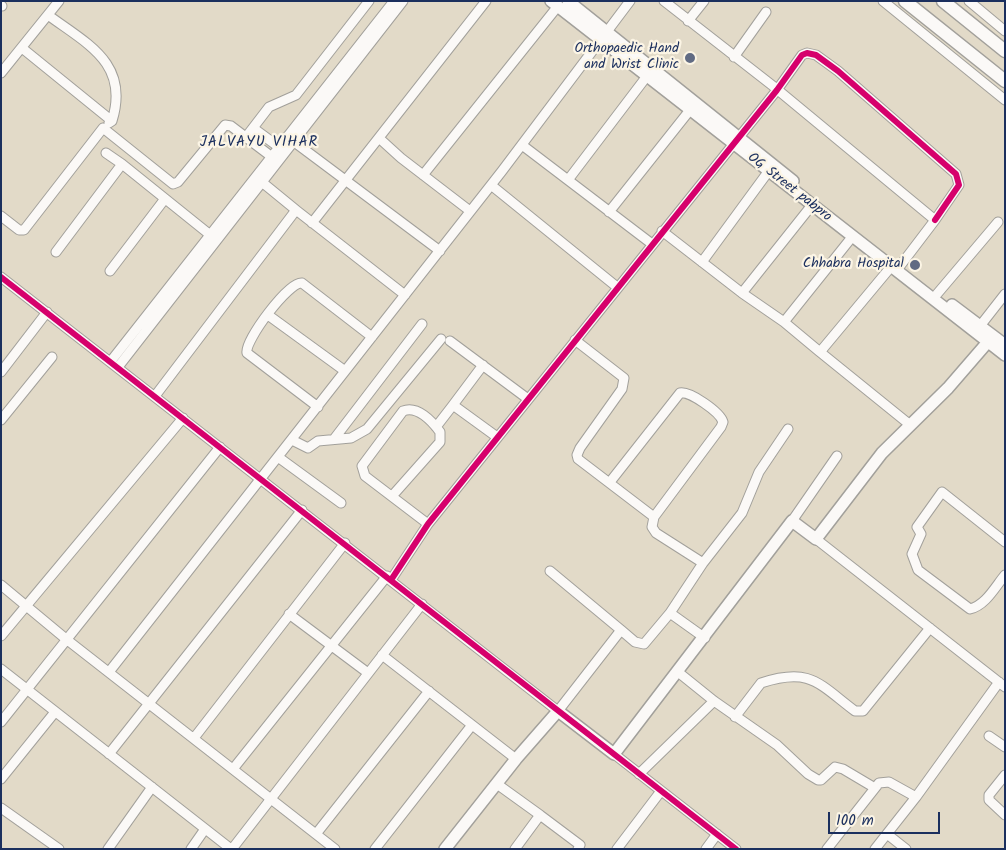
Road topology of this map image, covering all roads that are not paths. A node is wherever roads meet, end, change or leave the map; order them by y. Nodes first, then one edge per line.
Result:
1 (58, 1) edge
2 (369, 1) edge
3 (394, 1) edge
4 (403, 1) edge
5 (486, 1) edge
6 (630, 1) edge
7 (664, 1) edge
8 (704, 1) edge
9 (883, 1) edge
10 (905, 1) edge
11 (943, 1) edge
12 (969, 1) edge
13 (559, 3) edge
14 (766, 12) dead end
15 (48, 15) junction
16 (688, 21) junction
17 (1005, 31) edge
18 (603, 36) junction
19 (22, 48) junction
20 (1005, 51) edge
21 (734, 57) junction
22 (1, 73) edge
23 (647, 76) junction
24 (1005, 81) edge
25 (777, 90) junction
26 (1005, 100) edge
27 (690, 110) junction
28 (112, 121) junction
29 (103, 128) junction
30 (253, 128) junction
31 (246, 137) junction
32 (379, 138) junction
33 (735, 140) junction
34 (293, 141) junction
35 (522, 145) junction
36 (282, 150) junction
37 (106, 153) dead end
38 (275, 159) junction
39 (122, 164) junction
40 (768, 172) junction
41 (423, 175) junction
42 (345, 180) junction
43 (568, 180) junction
44 (262, 183) junction
45 (490, 185) junction
46 (164, 200) junction
47 (812, 205) junction
48 (296, 210) junction
49 (470, 211) junction
50 (610, 212) junction
51 (1, 216) edge
52 (935, 220) junction
53 (998, 222) dead end
54 (312, 223) junction
55 (662, 231) junction
56 (852, 237) junction
57 (213, 238) junction
58 (652, 244) junction
59 (440, 250) junction
60 (56, 252) dead end
61 (702, 262) junction
62 (895, 267) junction
63 (110, 271) dead end
64 (1, 277) edge
65 (617, 287) junction
66 (742, 293) junction
67 (937, 294) junction
68 (1005, 294) edge
69 (405, 295) junction
70 (47, 312) junction
71 (268, 315) junction
72 (784, 322) junction
73 (422, 324) dead end
74 (980, 326) junction
75 (372, 337) junction
76 (575, 340) junction
77 (991, 340) junction
78 (1005, 346) edge
79 (820, 352) junction
80 (1005, 356) edge
81 (52, 357) dead end
82 (4, 362) edge
83 (115, 364) junction
84 (482, 365) junction
85 (345, 371) junction
86 (1, 372) edge
87 (155, 396) junction
88 (528, 399) junction
89 (453, 405) junction
90 (318, 407) junction
91 (183, 418) junction
92 (1, 420) edge
93 (909, 424) junction
94 (436, 427) junction
95 (788, 429) dead end
96 (497, 438) junction
97 (334, 439) junction
98 (292, 440) junction
99 (220, 447) junction
100 (837, 456) dead end
101 (278, 457) junction
102 (262, 479) junction
103 (610, 482) junction
104 (392, 495) junction
105 (341, 503) dead end
106 (302, 510) junction
107 (654, 517) junction
108 (792, 521) junction
109 (428, 524) junction
110 (816, 539) junction
111 (1005, 542) edge
112 (345, 543) junction
113 (704, 563) junction
114 (550, 571) dead end
115 (1005, 575) edge
116 (389, 578) junction
117 (1, 585) edge
118 (422, 604) junction
119 (25, 606) junction
120 (670, 613) junction
121 (289, 614) junction
122 (930, 628) junction
123 (621, 630) junction
124 (1, 636) edge
125 (705, 638) junction
126 (66, 639) junction
127 (331, 646) junction
128 (382, 655) junction
129 (1, 670) edge
130 (109, 672) junction
131 (678, 672) junction
132 (368, 673) junction
133 (1002, 685) edge
134 (26, 690) junction
135 (428, 691) junction
136 (714, 701) junction
137 (150, 704) junction
138 (558, 711) junction
139 (55, 712) junction
140 (735, 717) junction
141 (1, 722) edge
142 (472, 725) junction
143 (989, 736) dead end
144 (194, 738) junction
145 (1005, 747) edge
146 (109, 754) junction
147 (614, 754) junction
148 (516, 759) junction
149 (233, 769) junction
150 (639, 774) junction
151 (1005, 775) edge
152 (1, 779) edge
153 (497, 784) junction
154 (152, 787) junction
155 (875, 788) junction
156 (661, 791) junction
157 (916, 797) junction
158 (271, 798) junction
159 (1, 808) edge
160 (540, 815) junction
161 (1005, 816) edge
162 (205, 829) junction
163 (316, 834) junction
164 (717, 834) junction
165 (887, 834) junction
166 (581, 848) edge
167 (59, 849) edge
168 (108, 849) edge
169 (191, 849) edge
170 (231, 849) edge
171 (335, 849) edge
172 (375, 849) edge
173 (445, 849) edge
174 (514, 849) edge
175 (617, 849) edge
176 (706, 849) edge
177 (736, 849) edge
178 (827, 849) edge
179 (875, 849) edge
180 (906, 849) edge

1 - 15 street
2 - 30 street
3 - 36 street
4 - 34 street
5 - 32 street
6 - 18 street
7 - 16 street
8 - 16 street
9 - 26 street
10 - 24 main road
11 - 20 main road
12 - 17 street
13 - 18 street, OG Street pabpro
13 - 41 street
14 - 21 street
15 - 19 street
15 - 28 street
16 - 21 street
18 - 23 street, OG Street pabpro
18 - 33 street, OG Street pabpro
18 - 35 street
19 - 22 street
19 - 28 street
21 - 25 street
23 - 27 street, OG Street pabpro
23 - 43 street
25 - 33 street
25 - 52 street
25 - 52 street
27 - 33 street, OG Street pabpro
27 - 50 street
28 - 29 street
29 - 31 street
29 - 51 street
30 - 31 street
30 - 36 street
31 - 38 street
32 - 41 street
32 - 42 street
33 - 40 street, OG Street pabpro
33 - 55 street
33 - 62 street, OG Street pabpro
34 - 36 street
34 - 42 street
35 - 43 street
35 - 45 street
36 - 38 street
37 - 39 street
38 - 44 street
38 - 57 street
39 - 46 street
39 - 60 street
40 - 47 street, OG Street pabpro
40 - 61 street
41 - 49 street
42 - 54 street
42 - 59 street
43 - 50 street
44 - 48 street
44 - 57 street
45 - 49 street
45 - 65 street
46 - 57 street
46 - 63 street
47 - 56 street, OG Street pabpro
47 - 66 street
48 - 54 street
48 - 87 street
49 - 59 street
50 - 58 street
52 - 62 street
53 - 67 street
54 - 69 street
55 - 58 street
55 - 61 street
56 - 62 street, OG Street pabpro
56 - 72 street
57 - 83 street
58 - 65 street
59 - 69 street
61 - 66 street
62 - 67 street, OG Street pabpro
62 - 77 street, OG Street pabpro
62 - 79 street
64 - 70 street
65 - 76 street
66 - 72 street
67 - 74 street, OG Street pabpro
68 - 74 street
69 - 75 street
70 - 82 street
70 - 83 street
71 - 75 street
71 - 85 street
71 - 90 street
72 - 79 street
73 - 97 street
74 - 77 street, OG Street pabpro
75 - 85 street
76 - 88 street
76 - 103 street
77 - 78 street, OG Street pabpro
77 - 80 street, OG Street pabpro
77 - 93 street
79 - 93 street
81 - 92 street
82 - 86 street
83 - 87 street
84 - 88 street
84 - 89 street
84 - 97 street
85 - 90 street
87 - 91 street
88 - 96 street
89 - 94 street
89 - 96 street
90 - 98 street
91 - 99 street
91 - 119 street
93 - 110 street
94 - 104 street
94 - 104 street
95 - 113 street
96 - 109 street
97 - 98 street
98 - 101 street
99 - 102 street
99 - 126 street
100 - 108 street
101 - 102 street
101 - 105 street
102 - 106 street
102 - 130 street
103 - 107 street
103 - 107 street
104 - 109 street
106 - 112 street
106 - 137 street
107 - 113 street
108 - 110 street
108 - 125 street
109 - 116 street
110 - 122 street
111 - 115 street
112 - 116 street
112 - 121 street
113 - 120 street
114 - 123 street
116 - 118 street
116 - 127 street
117 - 119 street
118 - 128 street
118 - 138 street
119 - 124 street
119 - 126 street
120 - 123 street
120 - 125 street
121 - 127 street
121 - 144 street
122 - 133 street
122 - 140 street
123 - 138 street
125 - 131 street
126 - 130 street
126 - 134 street
127 - 132 street
127 - 149 street
128 - 132 street
128 - 135 street
129 - 134 street
130 - 137 street
131 - 136 street
131 - 147 street
132 - 158 street
133 - 157 street
134 - 139 street
134 - 141 street
135 - 142 street
135 - 163 street
136 - 140 street
136 - 150 street
137 - 144 street
137 - 146 street
138 - 147 street
138 - 148 street
139 - 146 street
139 - 152 street
140 - 155 street
142 - 148 street
142 - 172 street
143 - 145 street
144 - 149 street
146 - 154 street
147 - 150 street
148 - 153 street
149 - 158 street
150 - 156 street
151 - 161 street
153 - 160 street
153 - 173 street
154 - 162 street
154 - 168 street
155 - 157 street
155 - 178 street
156 - 164 street
156 - 175 street
157 - 165 street
158 - 163 street
158 - 170 street
159 - 167 street
160 - 166 street
160 - 174 street
162 - 169 street
162 - 170 street
163 - 171 street
164 - 176 street
164 - 177 street
165 - 179 street
165 - 180 street

